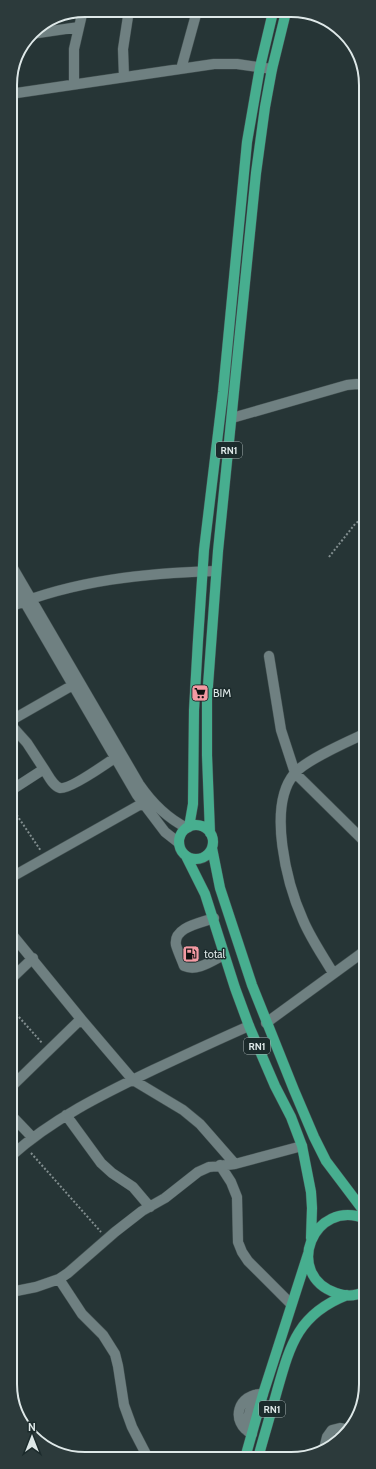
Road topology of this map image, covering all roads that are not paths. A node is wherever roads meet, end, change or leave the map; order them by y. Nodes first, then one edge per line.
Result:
1 (81, 17) edge
2 (128, 17) edge
3 (195, 17) edge
4 (272, 17) edge
5 (285, 17) edge
6 (79, 27) junction
7 (42, 32) edge
8 (260, 67) junction
9 (181, 69) junction
10 (272, 69) junction
11 (124, 77) junction
12 (74, 84) junction
13 (17, 93) edge
14 (359, 384) edge
15 (232, 418) junction
16 (203, 571) junction
17 (216, 571) junction
18 (17, 577) edge
19 (17, 586) edge
20 (28, 600) junction
21 (17, 604) edge
22 (269, 656) dead end
23 (73, 685) junction
24 (17, 724) edge
25 (17, 732) edge
26 (359, 737) edge
27 (116, 758) junction
28 (44, 769) junction
29 (295, 773) junction
30 (17, 786) edge
31 (143, 803) junction
32 (188, 827) junction
33 (210, 833) junction
34 (359, 836) edge
35 (179, 843) junction
36 (212, 848) junction
37 (186, 856) junction
38 (17, 874) edge
39 (214, 918) junction
40 (17, 940) edge
41 (224, 955) junction
42 (359, 955) edge
43 (33, 958) junction
44 (17, 973) edge
45 (333, 973) junction
46 (81, 1019) junction
47 (266, 1023) junction
48 (249, 1026) junction
49 (133, 1080) junction
50 (17, 1081) edge
51 (66, 1115) junction
52 (17, 1122) edge
53 (32, 1137) junction
54 (302, 1146) junction
55 (17, 1150) edge
56 (235, 1164) junction
57 (220, 1165) junction
58 (359, 1205) edge
59 (150, 1207) junction
60 (359, 1217) edge
61 (311, 1238) junction
62 (308, 1254) junction
63 (59, 1279) junction
64 (17, 1291) edge
65 (359, 1293) edge
66 (347, 1295) junction
67 (291, 1304) junction
68 (259, 1395) junction
69 (342, 1429) edge
70 (248, 1432) junction
71 (326, 1442) edge
72 (145, 1452) edge
73 (246, 1452) edge
74 (260, 1452) edge

1 - 6 street
2 - 11 street
3 - 9 street
4 - 8 main road, RN1
5 - 10 main road, RN1
6 - 7 street
6 - 12 street
8 - 9 street
8 - 10 street
8 - 16 main road, RN1
9 - 11 street
10 - 15 main road, RN1
11 - 12 street
12 - 13 street
14 - 15 street
15 - 17 main road, RN1
16 - 17 street
16 - 20 street
16 - 32 main road, RN1
17 - 33 main road, RN1
18 - 20 street
19 - 20 street
20 - 21 street
20 - 23 street
20 - 32 street
22 - 29 street
23 - 24 street
23 - 27 street
25 - 28 street
26 - 29 street
27 - 28 street
27 - 31 street
28 - 30 street
29 - 34 street
29 - 45 street
31 - 35 street
31 - 38 street
32 - 33 main road
32 - 35 main road, RN1
33 - 36 main road, RN1
35 - 37 main road, RN1
36 - 37 main road
36 - 47 main road, RN1
37 - 39 main road, RN1
39 - 41 main road, RN1
39 - 41 street
40 - 43 street
41 - 48 main road, RN1
42 - 45 street
43 - 44 street
43 - 46 street
45 - 47 street
46 - 49 street
46 - 50 street
47 - 58 main road, RN1
48 - 49 street
48 - 54 main road, RN1
49 - 51 street
49 - 56 street
51 - 53 street
51 - 59 street
52 - 53 street
53 - 55 street
54 - 56 street
54 - 61 main road, RN1
56 - 57 street
57 - 59 street
57 - 67 street
59 - 63 street
60 - 61 main road
61 - 62 main road, RN1
62 - 66 main road, RN1
62 - 67 main road, RN1
63 - 64 street
63 - 72 street
65 - 66 main road, RN1
66 - 74 main road, RN1
67 - 68 main road, RN1
68 - 70 main road, RN1
68 - 70 street
69 - 71 street
70 - 73 main road, RN1

